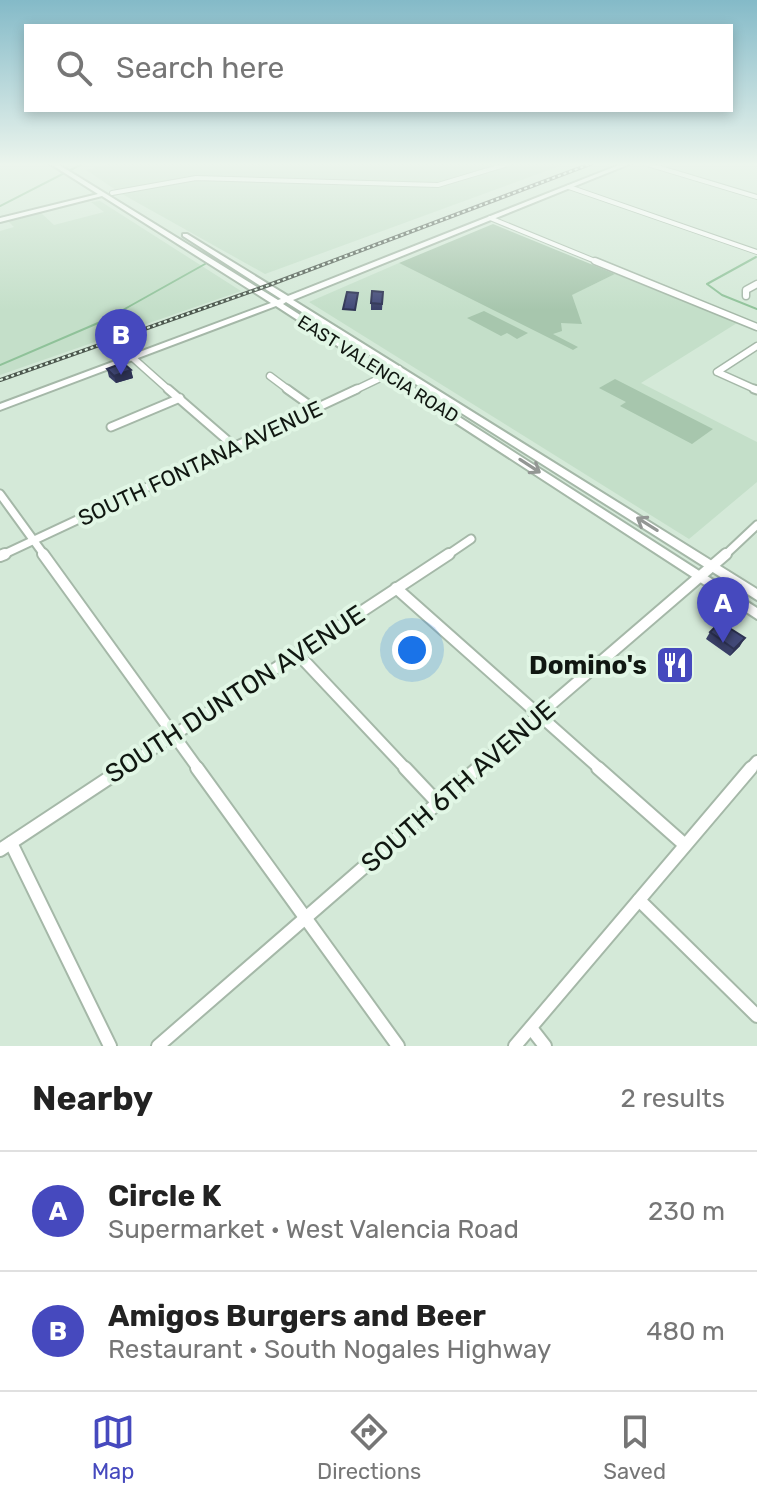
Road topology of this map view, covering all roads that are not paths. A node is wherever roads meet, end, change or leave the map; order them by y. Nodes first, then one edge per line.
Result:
1 (33, 212) edge
2 (131, 212) edge
3 (146, 212) edge
4 (506, 212) edge
5 (641, 212) edge
6 (490, 218) junction
7 (0, 220) edge
8 (162, 221) junction
9 (152, 224) junction
10 (757, 252) edge
11 (218, 255) junction
12 (207, 258) junction
13 (324, 284) junction
14 (757, 284) edge
15 (269, 285) junction
16 (746, 296) dead end
17 (289, 298) junction
18 (275, 304) junction
19 (757, 327) edge
20 (755, 349) edge
21 (133, 358) junction
22 (399, 369) junction
23 (388, 374) junction
24 (270, 376) dead end
25 (757, 390) edge
26 (180, 398) junction
27 (0, 407) edge
28 (315, 409) junction
29 (111, 427) dead end
30 (512, 439) junction
31 (500, 446) junction
32 (235, 447) junction
33 (0, 494) edge
34 (757, 525) edge
35 (471, 539) dead end
36 (34, 540) junction
37 (0, 556) edge
38 (713, 565) junction
39 (702, 577) junction
40 (396, 588) junction
41 (757, 595) edge
42 (757, 614) edge
43 (297, 653) junction
44 (541, 715) junction
45 (173, 735) junction
46 (757, 761) edge
47 (437, 802) junction
48 (685, 845) junction
49 (6, 846) edge
50 (639, 900) junction
51 (305, 917) junction
52 (757, 1016) edge
53 (531, 1028) junction
54 (110, 1046) edge
55 (158, 1046) edge
56 (398, 1046) edge
57 (515, 1046) edge
58 (545, 1046) edge

1 - 7 main road
2 - 9 main road, EAST VALENCIA ROAD
3 - 8 main road, EAST VALENCIA ROAD
4 - 6 main road
5 - 10 street
6 - 13 main road
6 - 19 street
8 - 9 main road
8 - 11 main road, EAST VALENCIA ROAD
9 - 12 main road, EAST VALENCIA ROAD
11 - 12 main road
11 - 15 main road, EAST VALENCIA ROAD
12 - 18 main road, EAST VALENCIA ROAD
13 - 15 main road
13 - 17 main road
14 - 16 street
15 - 17 main road, EAST VALENCIA ROAD
17 - 18 main road
17 - 22 main road, EAST VALENCIA ROAD
18 - 21 main road
18 - 23 main road, EAST VALENCIA ROAD
20 - 25 street
21 - 26 street
21 - 27 main road
22 - 23 street, SOUTH FONTANA AVENUE
22 - 30 main road, EAST VALENCIA ROAD
23 - 28 street, SOUTH FONTANA AVENUE
23 - 31 main road, EAST VALENCIA ROAD
24 - 28 street
26 - 29 street
26 - 32 street
28 - 32 street, SOUTH FONTANA AVENUE
30 - 31 main road
38 -> 30 main road, EAST VALENCIA ROAD
31 -> 39 main road, EAST VALENCIA ROAD
32 - 36 street, SOUTH FONTANA AVENUE
33 - 36 street
34 - 38 street, SOUTH 6TH AVENUE
35 - 40 street, SOUTH DUNTON AVENUE
36 - 37 street, SOUTH FONTANA AVENUE
36 - 45 street
38 - 39 street, SOUTH 6TH AVENUE
38 - 41 main road, EAST VALENCIA ROAD
39 - 42 main road, EAST VALENCIA ROAD
39 - 44 street, SOUTH 6TH AVENUE
40 - 43 street, SOUTH DUNTON AVENUE
40 - 44 street
43 - 45 street, SOUTH DUNTON AVENUE
43 - 47 street
44 - 47 street, SOUTH 6TH AVENUE
44 - 48 street
45 - 49 street, SOUTH DUNTON AVENUE
45 - 51 street
46 - 48 street
47 - 51 street, SOUTH 6TH AVENUE
48 - 50 street
49 - 54 street
50 - 52 street
50 - 53 street
51 - 55 street, SOUTH 6TH AVENUE
51 - 56 street
53 - 57 street
53 - 58 street

